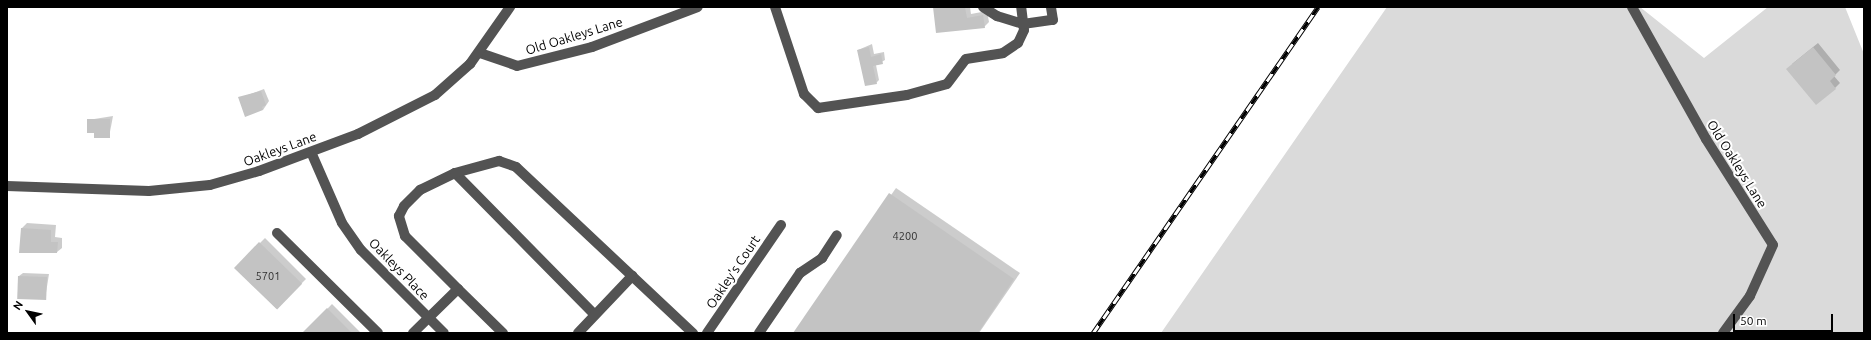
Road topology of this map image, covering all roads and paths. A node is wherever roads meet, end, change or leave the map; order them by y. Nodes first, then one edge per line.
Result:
1 (510, 7) edge
2 (698, 7) edge
3 (775, 7) edge
4 (983, 7) edge
5 (1021, 7) edge
6 (1051, 7) edge
7 (1632, 7) edge
8 (1023, 24) junction
9 (480, 53) junction
10 (311, 152) junction
11 (455, 174) junction
12 (7, 186) edge
13 (781, 225) dead end
14 (277, 233) dead end
15 (837, 235) dead end
16 (632, 276) junction
17 (458, 289) junction
18 (595, 315) junction
19 (428, 317) junction
20 (378, 333) edge
21 (413, 333) edge
22 (444, 333) edge
23 (502, 333) edge
24 (578, 333) edge
25 (693, 333) edge
26 (707, 333) edge
27 (759, 333) edge
28 (1723, 333) edge

1 - 9 street, Oakleys Lane
2 - 9 street, Old Oakleys Lane
3 - 8 street
4 - 8 street
5 - 8 street
6 - 8 street
7 - 28 street, Old Oakleys Lane
9 - 10 street, Oakleys Lane
10 - 12 street, Oakleys Lane
10 - 19 street, Oakleys Place
11 - 16 street
11 - 17 street
11 - 18 street
13 - 26 street, Oakley's Court
14 - 20 street
15 - 27 street
16 - 18 street
16 - 25 street
17 - 19 street
17 - 23 street
18 - 24 street
19 - 21 street
19 - 22 street, Oakleys Place

